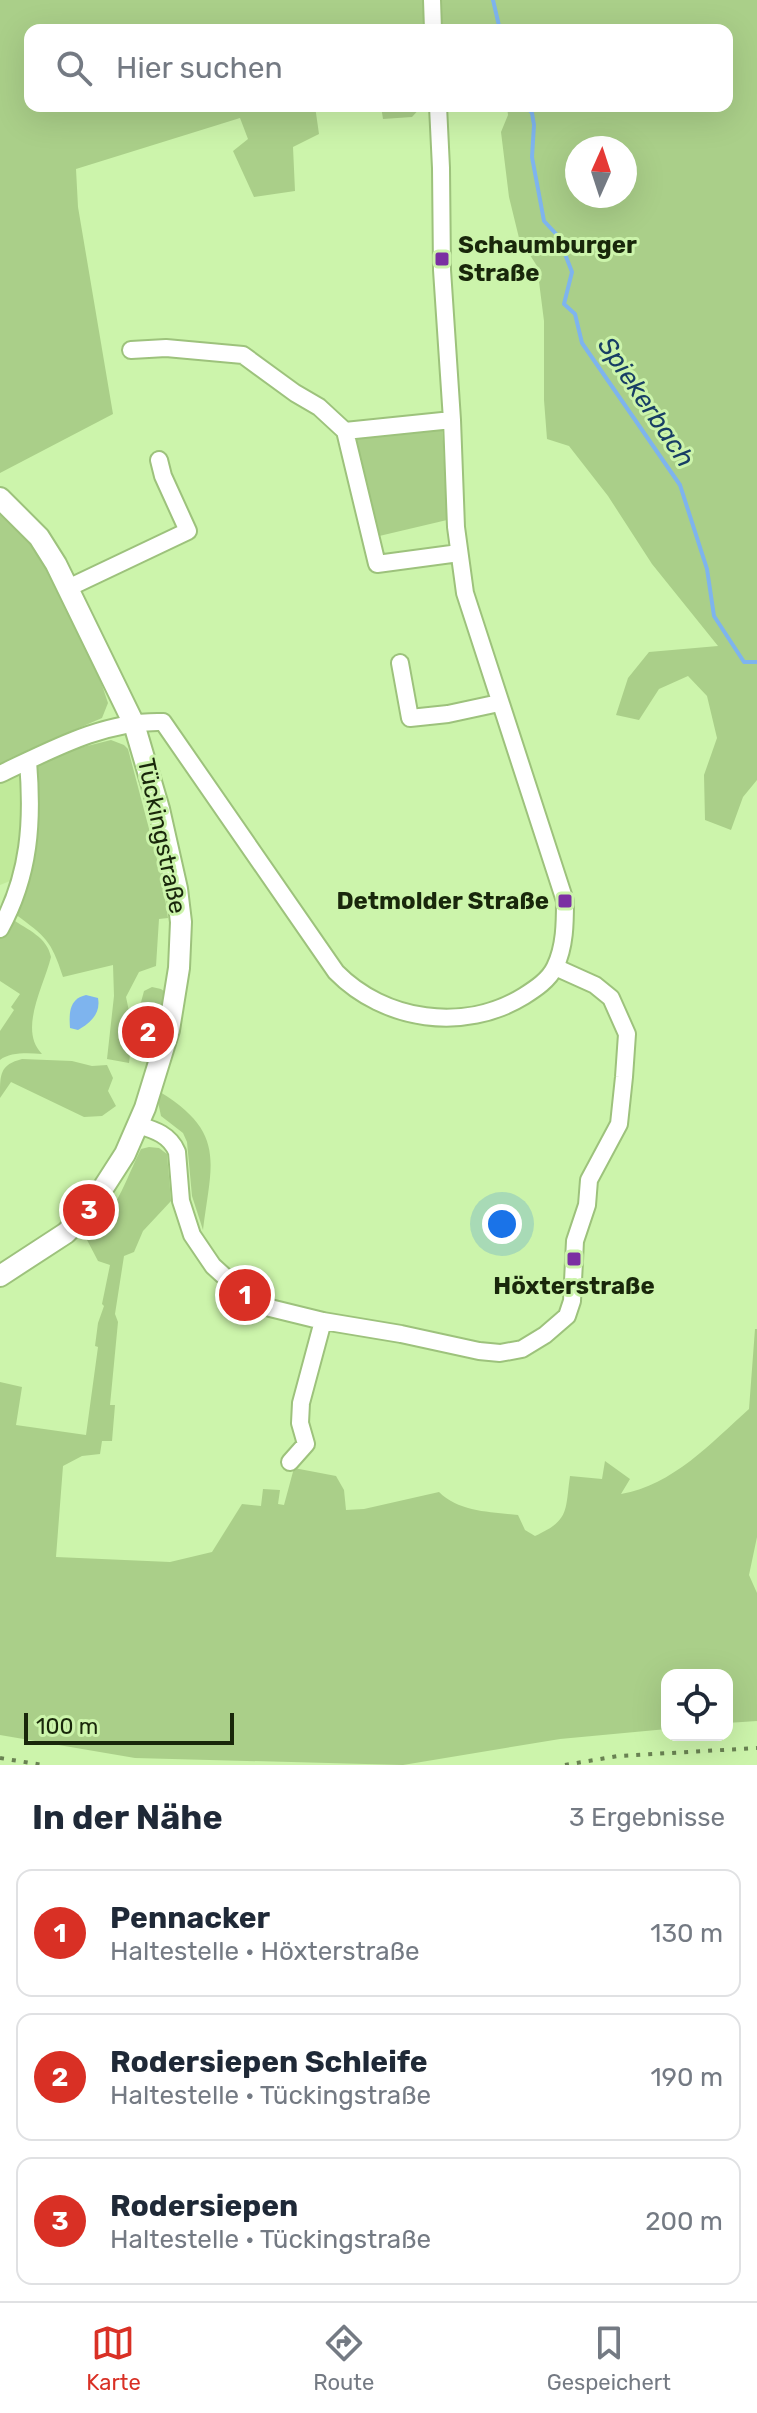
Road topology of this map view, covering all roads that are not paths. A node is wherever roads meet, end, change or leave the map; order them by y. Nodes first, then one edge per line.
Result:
1 (432, 0) edge
2 (433, 24) edge
3 (438, 112) edge
4 (131, 350) dead end
5 (452, 420) junction
6 (345, 431) junction
7 (159, 460) dead end
8 (0, 498) edge
9 (459, 553) junction
10 (68, 588) junction
11 (400, 663) dead end
12 (499, 703) junction
13 (134, 724) junction
14 (28, 761) junction
15 (0, 774) edge
16 (0, 929) edge
17 (555, 967) junction
18 (138, 1125) junction
19 (0, 1276) edge
20 (323, 1321) junction
21 (290, 1462) dead end

1 - 2 street
3 - 5 street
4 - 6 street
5 - 6 street
5 - 9 street
6 - 9 street
7 - 10 street
8 - 10 street, Tückingstraße
9 - 12 street
10 - 13 street, Tückingstraße
11 - 12 street
12 - 17 street
13 - 14 street
13 - 17 street
13 - 18 street, Tückingstraße
14 - 15 street
14 - 16 street
17 - 20 street
18 - 19 street, Tückingstraße
18 - 20 street
20 - 21 street

